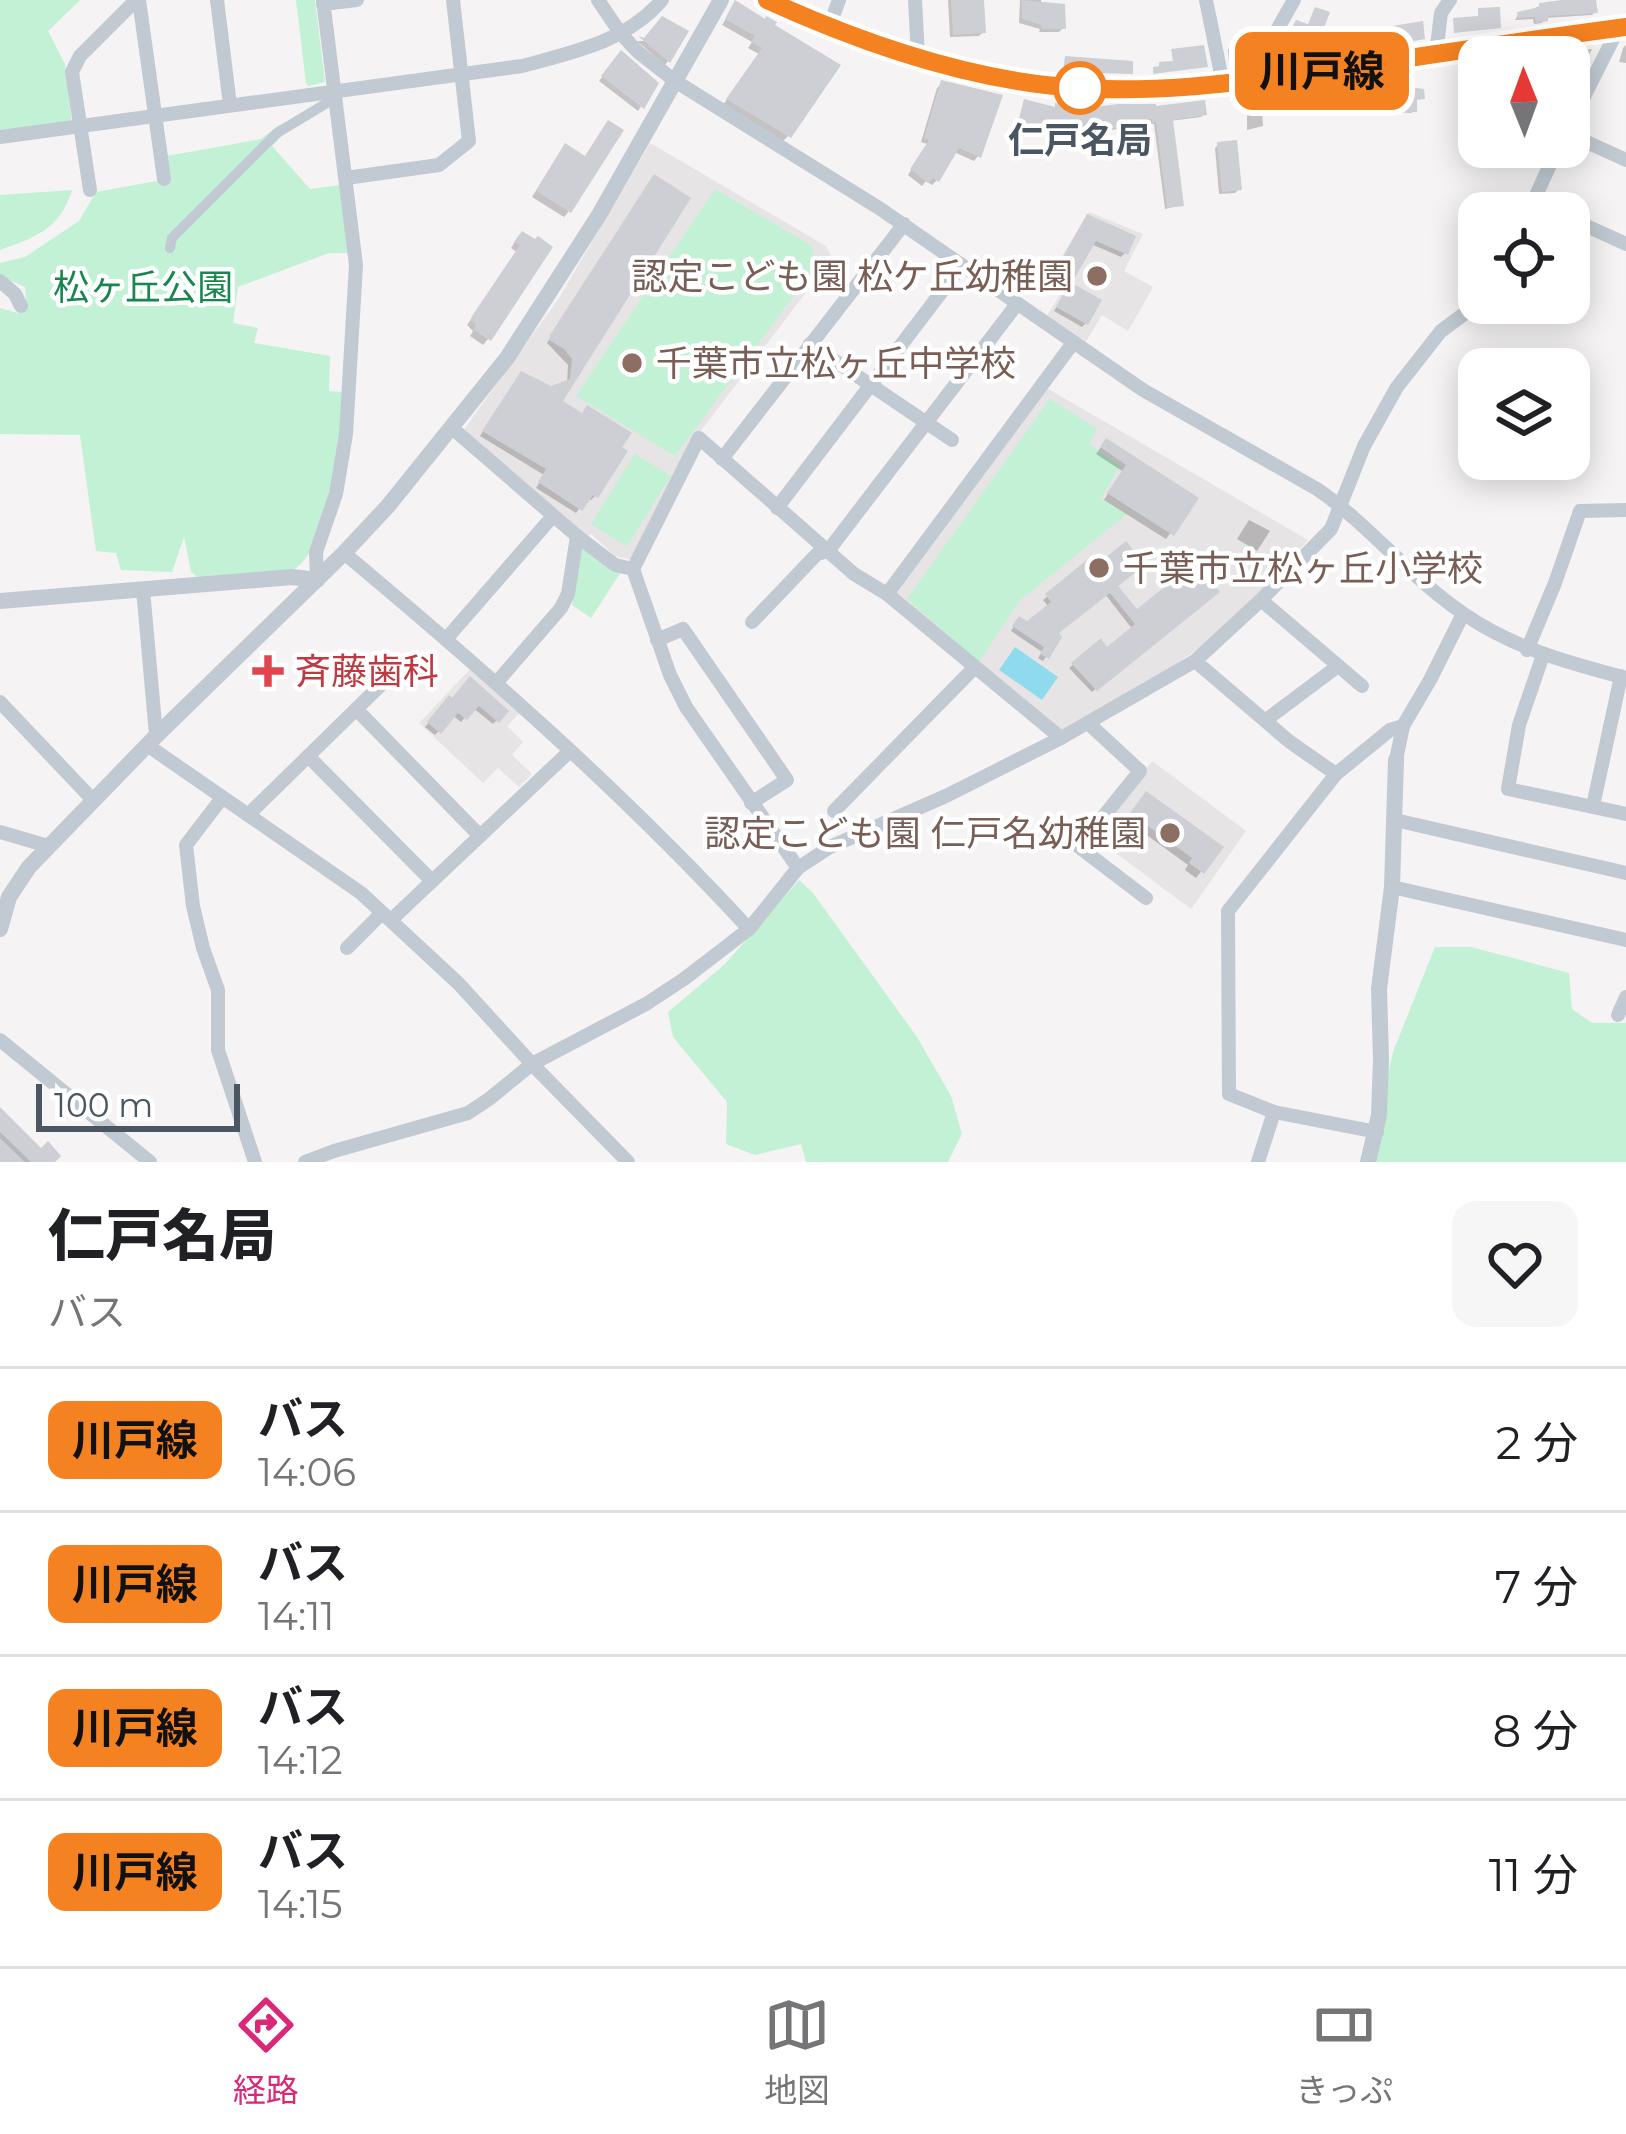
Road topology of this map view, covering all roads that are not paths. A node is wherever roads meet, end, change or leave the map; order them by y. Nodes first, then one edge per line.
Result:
1 (137, 0) edge
2 (217, 0) edge
3 (357, 0) edge
4 (453, 0) edge
5 (598, 0) edge
6 (662, 0) edge
7 (721, 0) edge
8 (767, 0) edge
9 (839, 0) edge
10 (914, 0) edge
11 (1206, 0) edge
12 (1294, 0) edge
13 (1450, 0) edge
14 (323, 2) edge
15 (1625, 24) edge
16 (829, 27) junction
17 (621, 34) junction
18 (1436, 54) junction
19 (918, 56) junction
20 (463, 74) junction
21 (1257, 80) junction
22 (674, 82) junction
23 (1223, 84) junction
24 (1590, 90) edge
25 (334, 94) junction
26 (230, 105) junction
27 (155, 115) junction
28 (79, 126) junction
29 (0, 137) edge
30 (1590, 141) edge
31 (1626, 160) edge
32 (346, 178) junction
33 (164, 179) dead end
34 (90, 190) dead end
35 (904, 224) junction
36 (1590, 228) edge
37 (1626, 244) edge
38 (170, 248) dead end
39 (962, 266) junction
40 (0, 281) edge
41 (1017, 304) junction
42 (21, 306) dead end
43 (1458, 318) edge
44 (1073, 343) junction
45 (810, 344) junction
46 (870, 385) junction
47 (927, 423) junction
48 (452, 428) junction
49 (952, 440) dead end
50 (722, 459) junction
51 (1341, 506) junction
52 (777, 508) junction
53 (1626, 510) edge
54 (554, 516) junction
55 (577, 536) junction
56 (828, 551) junction
57 (344, 553) junction
58 (633, 568) junction
59 (316, 580) junction
60 (143, 590) junction
61 (887, 594) junction
62 (1262, 600) junction
63 (0, 601) edge
64 (1463, 614) junction
65 (752, 622) dead end
66 (446, 638) junction
67 (657, 640) junction
68 (1527, 650) junction
69 (1544, 655) junction
70 (1196, 661) junction
71 (1338, 665) junction
72 (974, 668) junction
73 (393, 673) dead end
74 (1623, 677) edge
75 (497, 682) junction
76 (1362, 686) dead end
77 (0, 702) edge
78 (356, 710) junction
79 (1266, 720) junction
80 (1088, 723) junction
81 (1403, 726) junction
82 (1060, 738) junction
83 (152, 740) junction
84 (570, 752) junction
85 (308, 756) junction
86 (1396, 760) joint
87 (1336, 774) junction
88 (222, 798) junction
89 (93, 800) junction
90 (751, 803) junction
91 (1592, 806) junction
92 (834, 812) dead end
93 (248, 814) junction
94 (1626, 814) edge
95 (1395, 820) junction
96 (0, 832) edge
97 (480, 836) junction
98 (48, 846) junction
99 (798, 868) junction
100 (1626, 873) edge
101 (432, 881) junction
102 (1392, 887) junction
103 (1146, 898) dead end
104 (386, 916) junction
105 (0, 929) edge
106 (749, 929) junction
107 (1626, 940) edge
108 (347, 948) dead end
109 (1626, 997) edge
110 (1618, 1015) dead end
111 (0, 1040) edge
112 (532, 1064) junction
113 (1274, 1112) junction
114 (1377, 1132) junction
115 (150, 1162) edge
116 (255, 1162) edge
117 (305, 1162) edge
118 (628, 1162) edge
119 (1258, 1162) edge
120 (1368, 1162) edge

1 - 27 street
1 - 28 street
2 - 26 street
3 - 14 street
4 - 20 street
5 - 17 street
6 - 17 street
7 - 22 street
8 - 16 main road
9 - 16 street
10 - 19 street
11 - 23 street
12 - 21 street
13 - 18 street
14 - 25 street
15 - 18 main road
15 - 24 street
16 - 19 main road
17 - 20 street
17 - 22 street
18 - 21 main road
19 - 23 main road
20 - 25 street
20 - 32 street
21 - 23 main road
22 - 35 street
22 - 48 street
25 - 26 street
25 - 32 street
25 - 38 street
26 - 27 street
27 - 28 street
27 - 33 street
28 - 29 street
28 - 34 street
30 - 31 street
32 - 59 street
35 - 39 street
35 - 45 street
36 - 37 street
39 - 41 street
39 - 46 street
40 - 42 street
41 - 44 street
41 - 47 street
43 - 51 street
44 - 51 street
44 - 61 street
45 - 46 street
45 - 50 street
46 - 47 street
46 - 52 street
47 - 49 street
47 - 56 street
48 - 54 street
48 - 57 street
50 - 52 street
50 - 58 street
51 - 62 street
51 - 64 street
52 - 56 street
53 - 68 street
54 - 55 street
54 - 66 street
55 - 58 street
55 - 75 street
56 - 61 street
56 - 65 street
57 - 59 street
57 - 66 street
58 - 67 street
59 - 60 street
59 - 83 street
60 - 63 street
60 - 83 street
61 - 72 street
62 - 70 street
62 - 71 street
64 - 68 street
64 - 81 street
66 - 75 street
67 - 90 street
67 - 90 street
68 - 69 street
69 - 74 street
69 - 91 street
70 - 79 street
70 - 80 street
71 - 76 street
71 - 79 street
72 - 82 street
72 - 92 street
73 - 78 street
74 - 91 street
75 - 84 street
77 - 89 street
78 - 85 street
78 - 97 street
79 - 87 street
80 - 82 street
80 - 103 street
81 - 86 street
81 - 87 street
82 - 99 street
83 - 88 street
83 - 89 street
84 - 97 street
84 - 106 street
85 - 93 street
85 - 101 street
86 - 95 street
87 - 113 street
88 - 93 street
88 - 116 street
89 - 98 street
90 - 99 street
91 - 94 street
93 - 104 street
95 - 100 street
95 - 102 street
96 - 98 street
97 - 101 street
98 - 105 street
99 - 106 street
101 - 104 street
102 - 107 street
102 - 114 street
104 - 108 street
104 - 112 street
106 - 112 street
109 - 110 street
111 - 115 street
112 - 117 street
112 - 118 street
113 - 114 street
113 - 119 street
114 - 120 street

